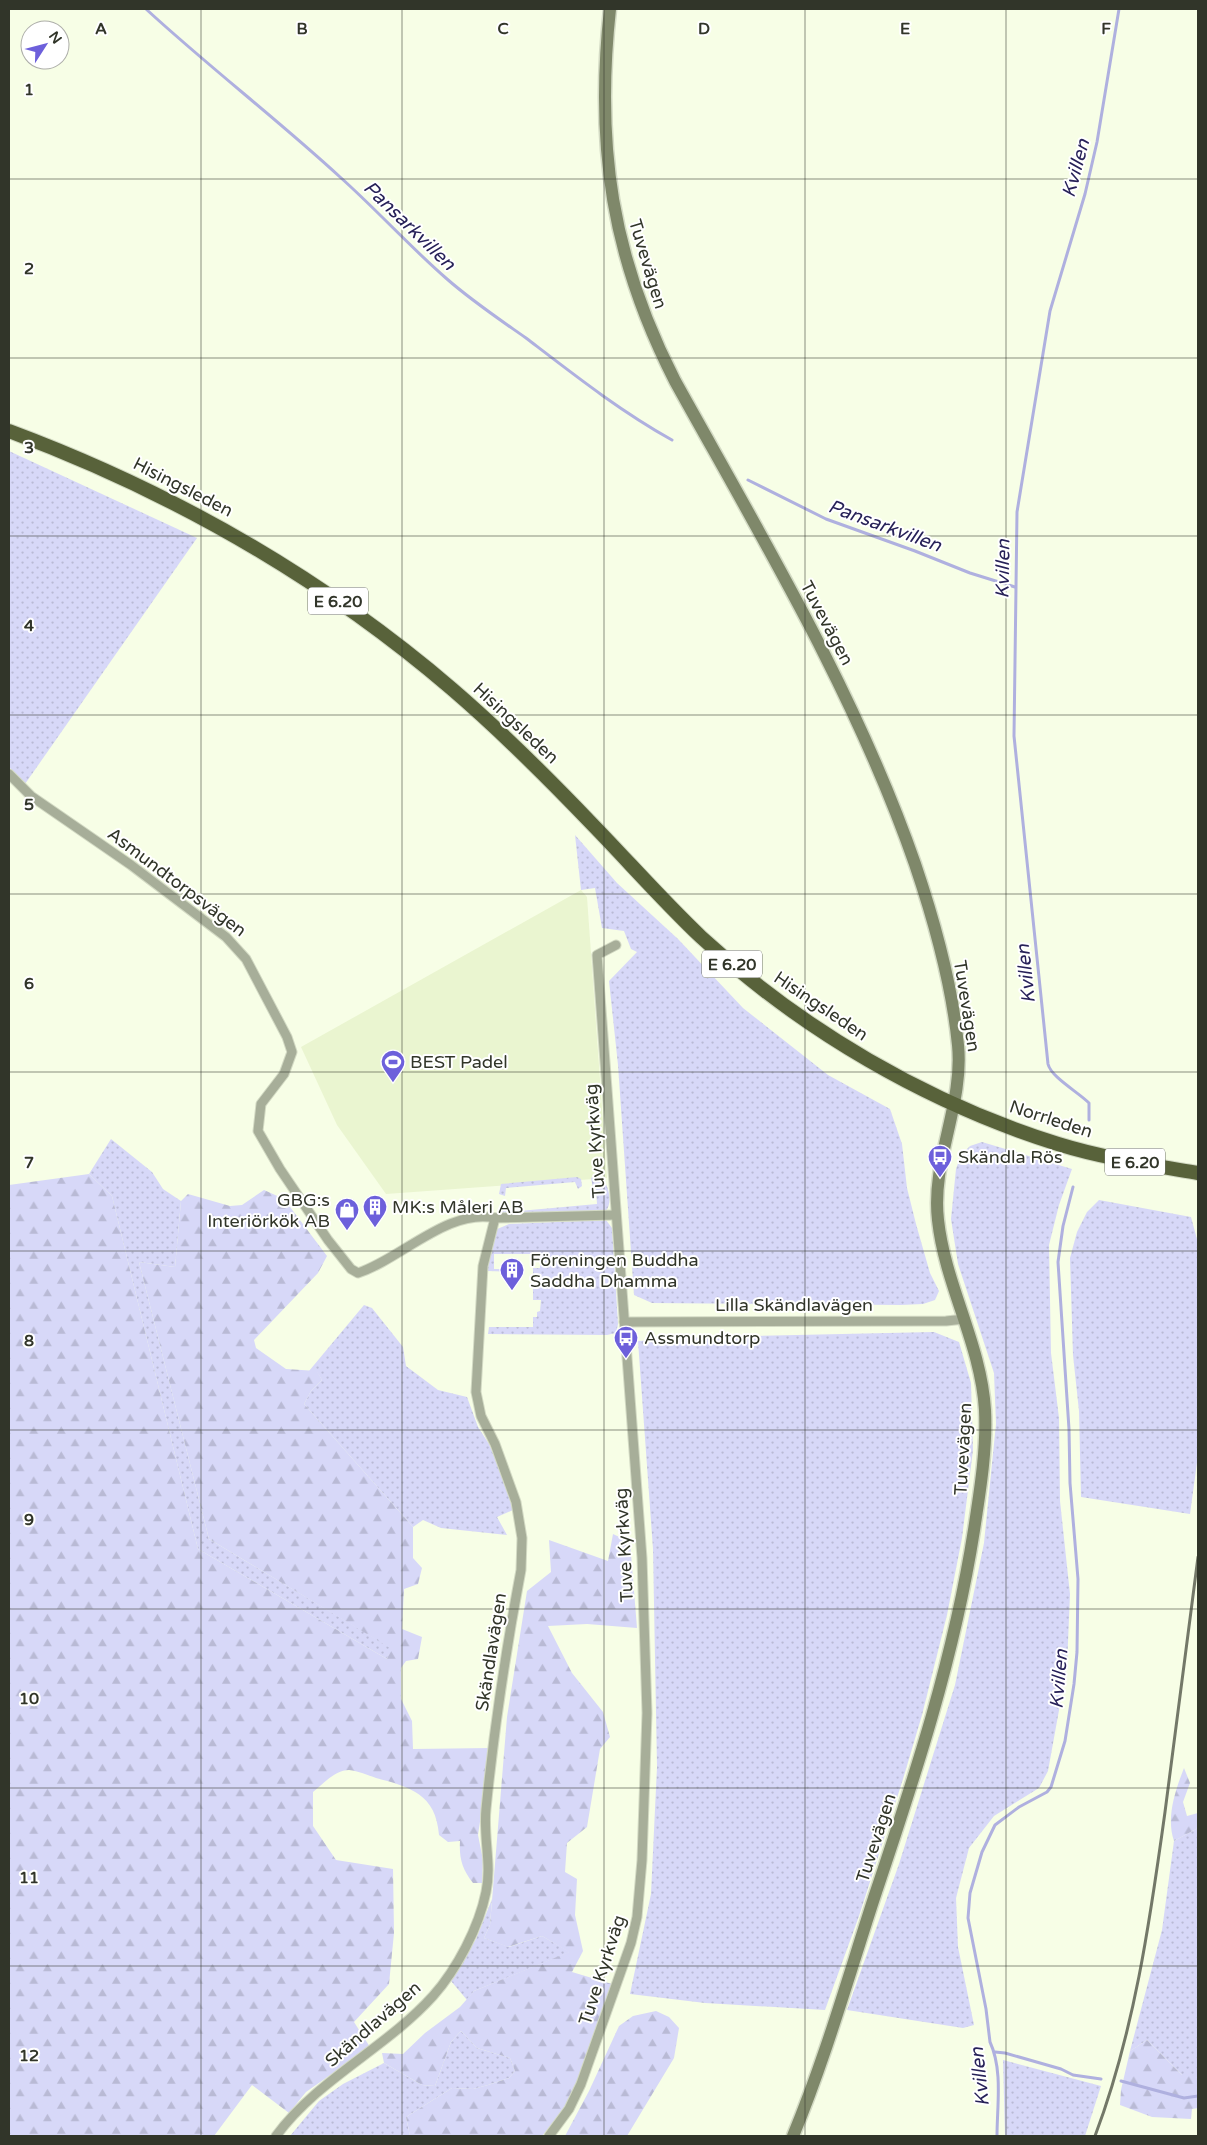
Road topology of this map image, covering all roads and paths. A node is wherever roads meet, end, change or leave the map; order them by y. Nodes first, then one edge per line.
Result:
1 (610, 9) edge
2 (9, 431) edge
3 (9, 774) edge
4 (616, 945) dead end
5 (954, 1104) junction
6 (1198, 1173) edge
7 (615, 1215) junction
8 (495, 1218) junction
9 (965, 1319) junction
10 (624, 1322) junction
11 (276, 2136) edge
12 (549, 2136) edge
13 (793, 2136) edge

1 - 5 main road, Tuvevägen
2 - 5 highway, Hisingsleden / E 6.20
3 - 8 street, Asmundtorpsvägen
4 - 7 street, Tuve Kyrkväg
5 - 6 highway, Norrleden / E 6.20
5 - 9 main road, Tuvevägen
7 - 8 street
7 - 10 street, Tuve Kyrkväg
8 - 11 street, Skändlavägen
9 - 10 street, Lilla Skändlavägen
9 - 13 main road, Tuvevägen
10 - 12 street, Tuve Kyrkväg

